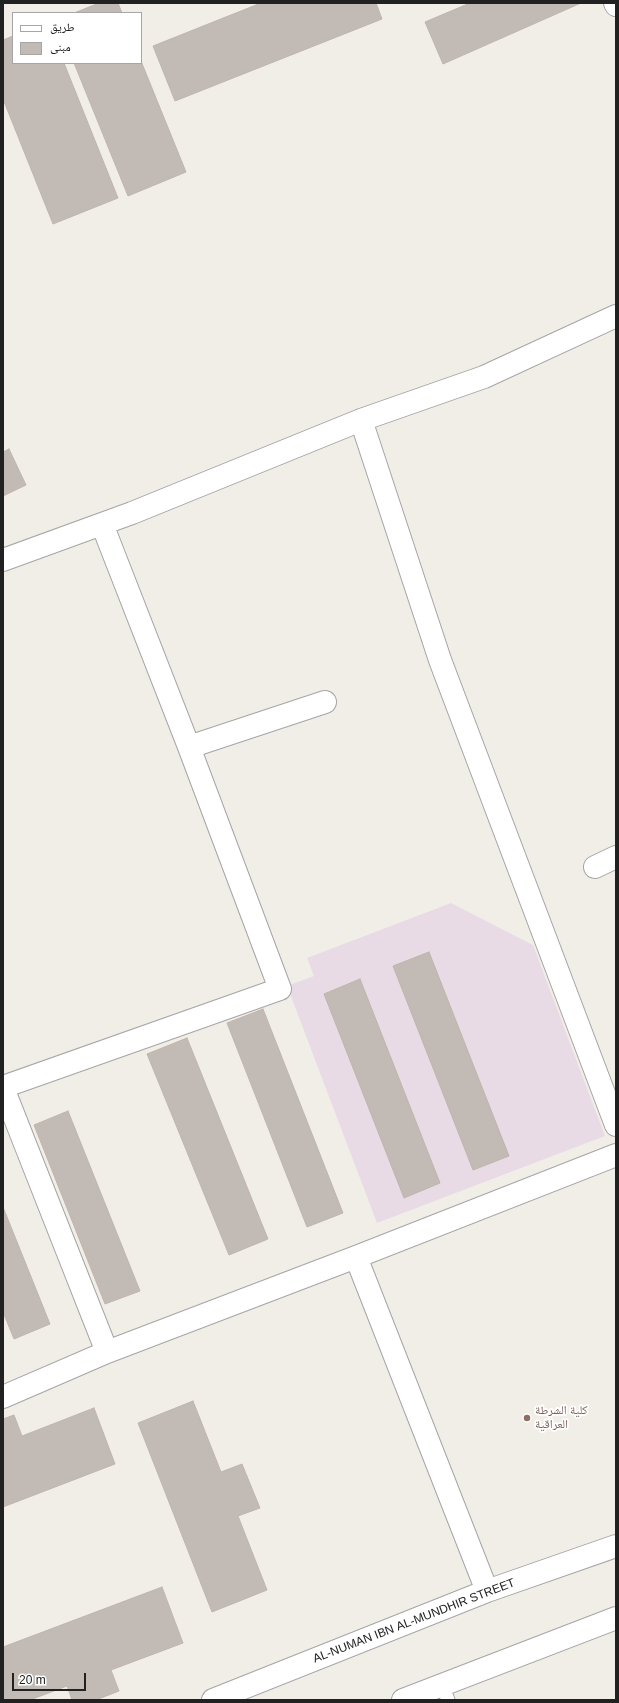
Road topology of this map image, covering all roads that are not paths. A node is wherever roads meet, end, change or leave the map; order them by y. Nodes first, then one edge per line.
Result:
1 (616, 316) edge
2 (361, 420) junction
3 (102, 524) junction
4 (3, 560) edge
5 (325, 702) dead end
6 (189, 747) junction
7 (616, 857) edge
8 (595, 866) dead end
9 (3, 1088) edge
10 (616, 1124) edge
11 (616, 1155) edge
12 (356, 1258) junction
13 (107, 1352) junction
14 (3, 1397) edge
15 (616, 1546) edge
16 (487, 1591) junction
17 (616, 1618) edge
18 (445, 1693) edge
19 (213, 1700) edge
20 (403, 1700) edge

1 - 2 street
2 - 3 street
2 - 10 street
3 - 4 street
3 - 6 street
5 - 6 street
6 - 9 street
7 - 8 street
9 - 13 street
11 - 12 street
12 - 13 street
12 - 16 street
13 - 14 street
15 - 16 street, AL-NUMAN IBN AL-MUNDHIR STREET
16 - 19 street, AL-NUMAN IBN AL-MUNDHIR STREET
17 - 18 street
18 - 20 street

